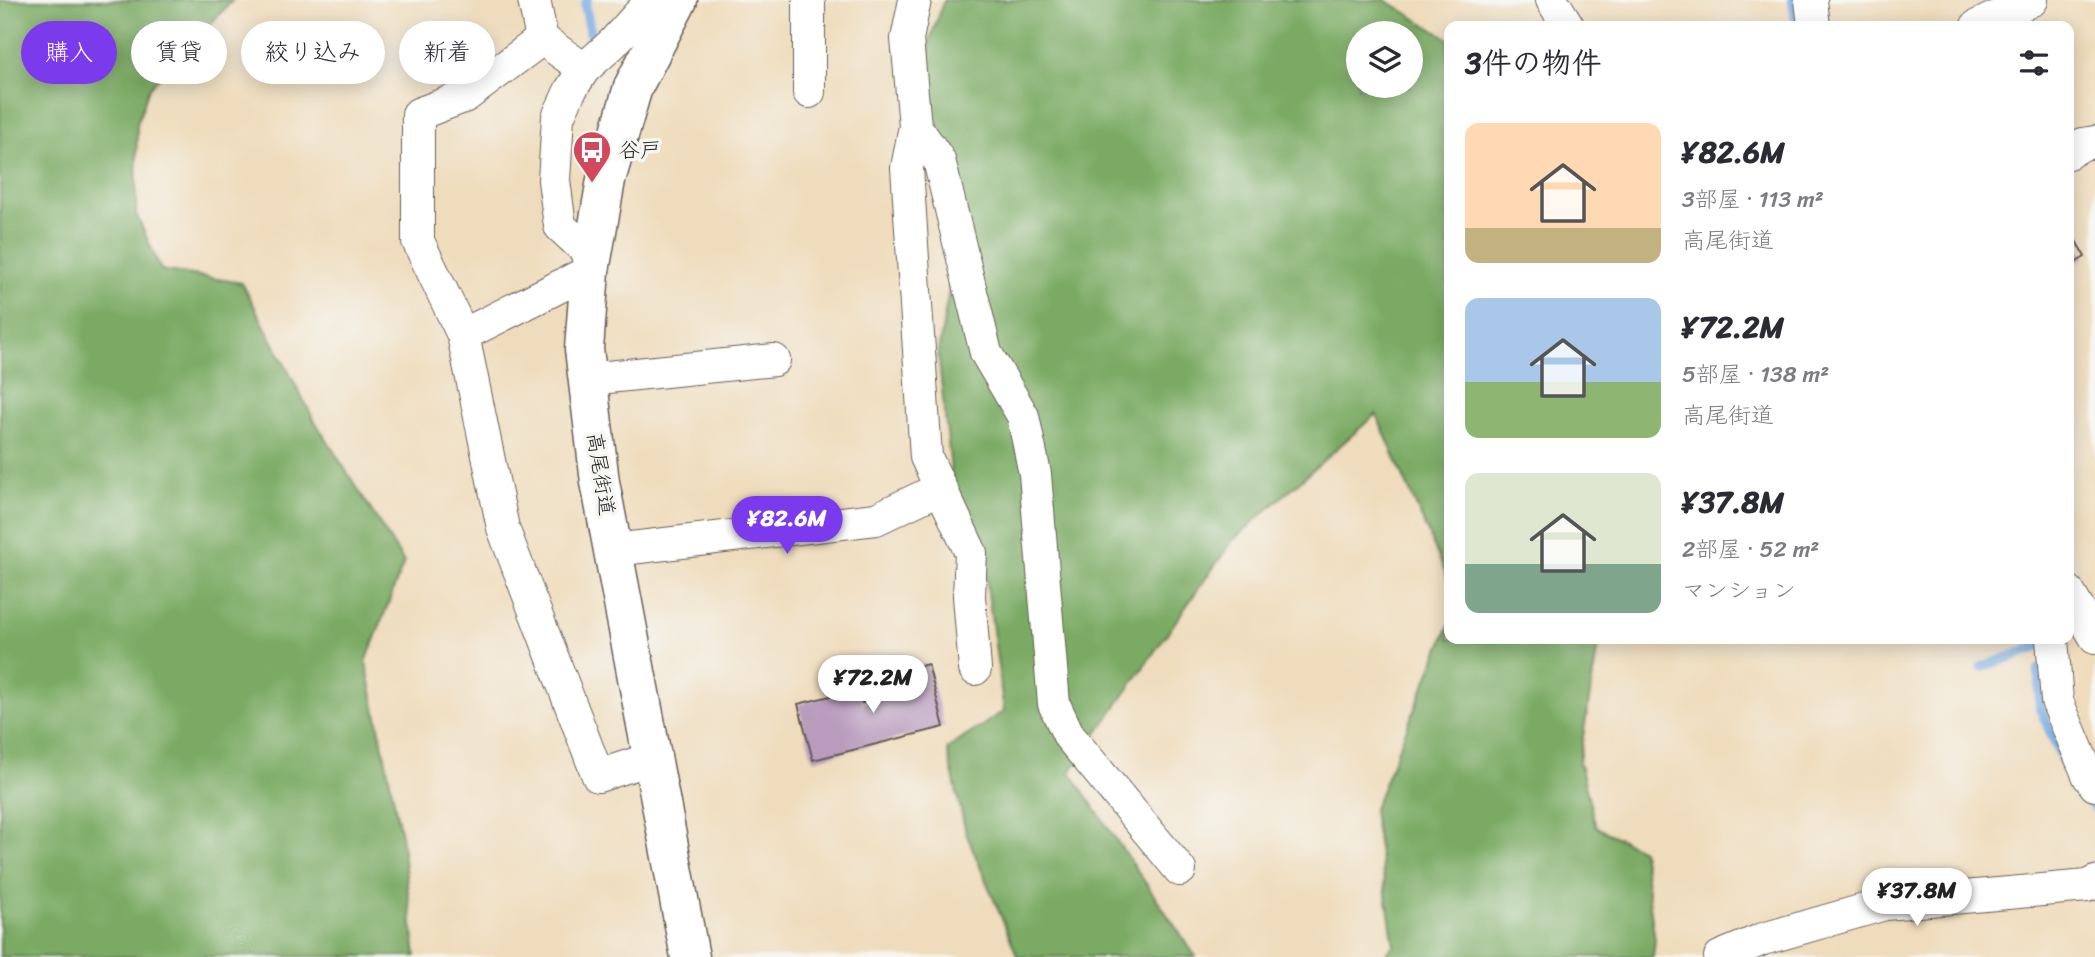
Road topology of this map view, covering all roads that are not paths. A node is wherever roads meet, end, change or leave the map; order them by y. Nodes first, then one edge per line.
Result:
1 (534, 0) edge
2 (809, 0) edge
3 (915, 0) edge
4 (1552, 0) edge
5 (1811, 0) edge
6 (2032, 0) edge
7 (674, 6) edge
8 (1565, 21) edge
9 (1813, 21) edge
10 (1987, 21) edge
11 (542, 39) junction
12 (584, 69) junction
13 (809, 92) dead end
14 (915, 126) junction
15 (2095, 142) edge
16 (2074, 149) edge
17 (591, 263) junction
18 (463, 335) junction
19 (774, 360) dead end
20 (588, 379) junction
21 (939, 489) junction
22 (614, 550) junction
23 (2074, 601) edge
24 (2095, 637) edge
25 (2052, 644) edge
26 (975, 669) dead end
27 (653, 758) junction
28 (2095, 785) edge
29 (1180, 870) dead end
30 (2095, 882) edge
31 (690, 957) edge
32 (1720, 957) edge

1 - 11 street
2 - 13 street
3 - 14 street
4 - 8 street
5 - 9 street
6 - 10 street
7 - 12 street
7 - 17 main road, 高尾街道
11 - 12 street
11 - 18 street
12 - 17 street
14 - 21 street
14 - 29 street
15 - 16 street
17 - 18 street
17 - 20 main road, 高尾街道
18 - 27 street
19 - 20 street
20 - 22 main road, 高尾街道
21 - 22 street
21 - 26 street
22 - 27 main road, 高尾街道
23 - 24 street
25 - 28 street
27 - 31 main road, 高尾街道
30 - 32 street

